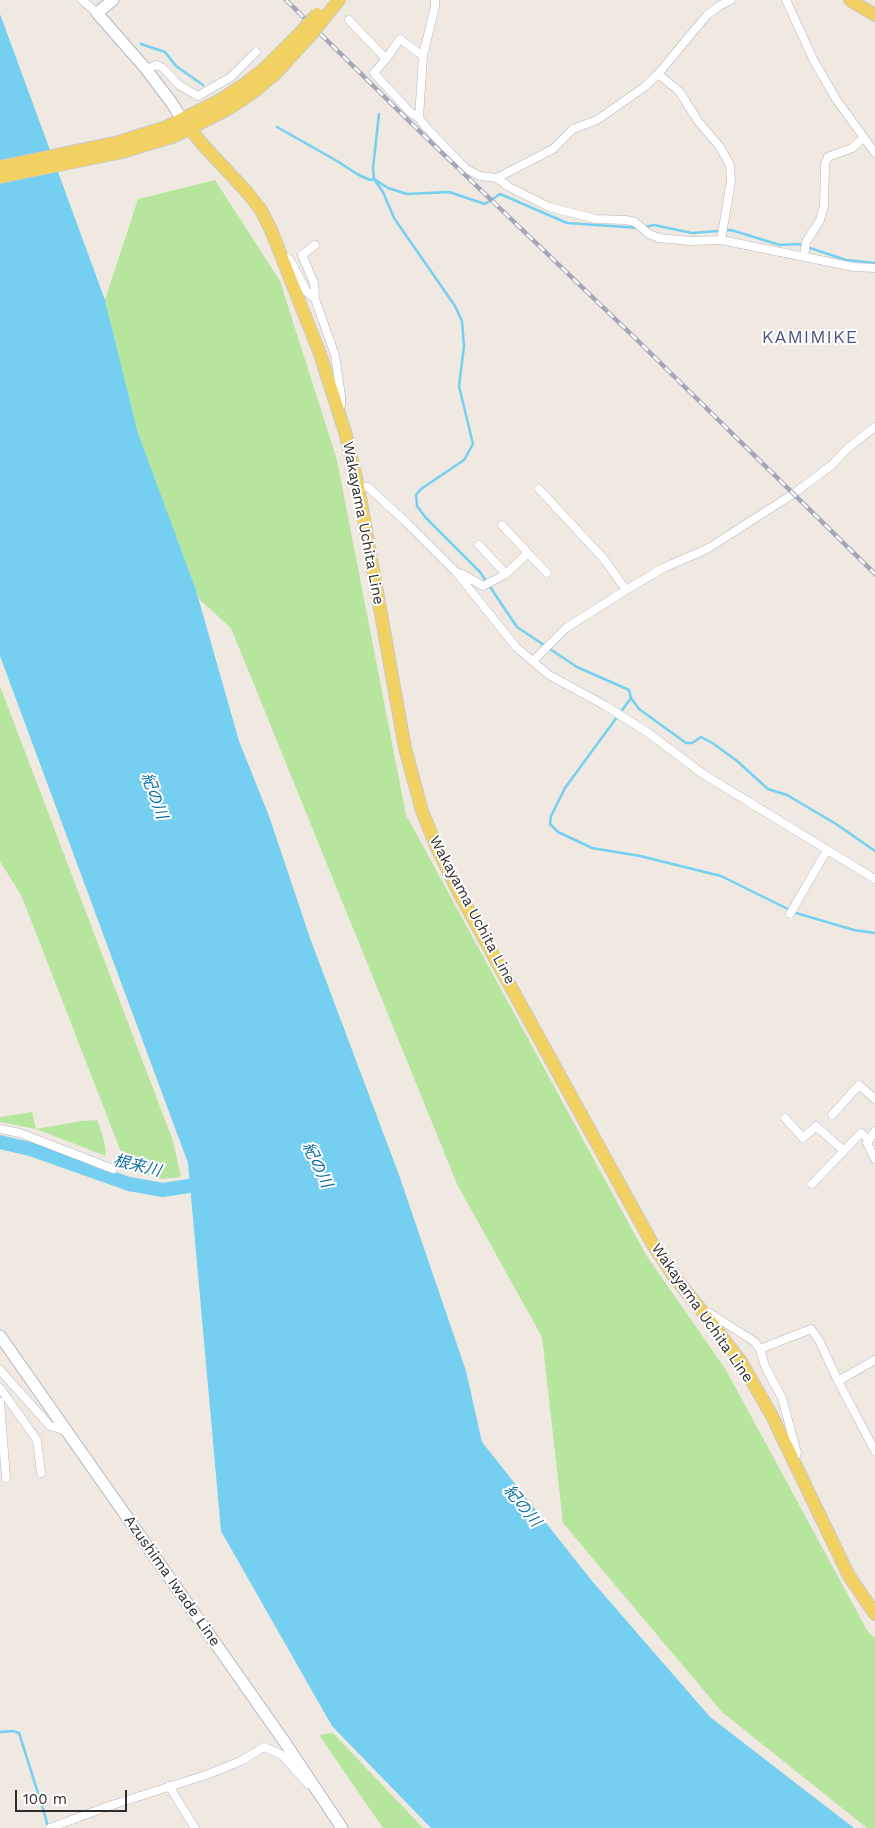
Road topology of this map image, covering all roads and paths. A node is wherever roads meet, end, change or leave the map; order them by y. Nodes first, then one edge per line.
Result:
1 (82, 0) edge
2 (113, 0) edge
3 (328, 0) edge
4 (339, 0) edge
5 (435, 0) edge
6 (731, 0) edge
7 (786, 0) edge
8 (850, 0) edge
9 (97, 13) junction
10 (875, 15) edge
11 (320, 17) junction
12 (349, 20) dead end
13 (256, 52) dead end
14 (423, 56) junction
15 (386, 59) junction
16 (146, 69) junction
17 (658, 74) junction
18 (419, 118) junction
19 (186, 124) junction
20 (170, 131) junction
21 (863, 138) junction
22 (875, 153) edge
23 (0, 167) edge
24 (0, 177) edge
25 (497, 178) junction
26 (721, 240) junction
27 (315, 245) dead end
28 (282, 255) junction
29 (804, 257) junction
30 (875, 268) edge
31 (315, 299) junction
32 (337, 408) junction
33 (875, 427) edge
34 (358, 486) junction
35 (539, 490) dead end
36 (502, 525) dead end
37 (479, 545) dead end
38 (528, 553) junction
39 (456, 572) junction
40 (547, 573) dead end
41 (506, 574) junction
42 (626, 590) junction
43 (533, 661) junction
44 (827, 850) junction
45 (875, 880) edge
46 (790, 914) dead end
47 (875, 1099) edge
48 (832, 1114) dead end
49 (785, 1118) dead end
50 (0, 1129) edge
51 (875, 1131) edge
52 (868, 1139) junction
53 (844, 1151) junction
54 (875, 1159) edge
55 (113, 1169) dead end
56 (812, 1184) dead end
57 (703, 1313) junction
58 (0, 1336) edge
59 (760, 1349) junction
60 (875, 1360) edge
61 (0, 1370) edge
62 (838, 1381) junction
63 (1, 1389) edge
64 (0, 1402) edge
65 (66, 1431) junction
66 (875, 1451) edge
67 (792, 1458) junction
68 (41, 1473) dead end
69 (6, 1478) dead end
70 (875, 1614) edge
71 (169, 1786) junction
72 (328, 1805) junction
73 (50, 1828) edge
74 (195, 1828) edge
75 (342, 1828) edge

1 - 9 street
2 - 9 main road
3 - 11 main road
4 - 11 main road
5 - 14 street
6 - 17 street
7 - 21 street
8 - 10 main road
9 - 16 main road
11 - 19 main road, bridge
12 - 15 street
13 - 16 street
14 - 15 street
14 - 18 street
15 - 18 street
16 - 19 main road
17 - 25 street
17 - 26 street
18 - 25 street
19 - 20 main road
19 - 28 main road, Wakayama Uchita Line
20 - 23 main road
20 - 24 main road
21 - 22 street
21 - 29 street
25 - 26 street
26 - 29 street
27 - 31 street
28 - 31 street
28 - 32 main road, Wakayama Uchita Line
29 - 30 street
31 - 32 street
32 - 34 main road, Wakayama Uchita Line
33 - 42 street
34 - 39 street
34 - 57 main road, Wakayama Uchita Line
35 - 42 street
36 - 38 street
37 - 41 street
38 - 40 street
38 - 41 street
39 - 41 street
39 - 43 street
42 - 43 street
43 - 44 street
44 - 45 street
44 - 46 street
47 - 48 street
49 - 53 street
50 - 55 street
51 - 52 street
52 - 53 street
52 - 54 street
53 - 56 street
57 - 59 street
57 - 67 main road, Wakayama Uchita Line
58 - 65 main road, Azushima Iwade Line
59 - 62 street
59 - 67 street
60 - 62 street
61 - 65 street
62 - 66 street
63 - 64 street
63 - 68 street
64 - 69 street
65 - 72 main road, Azushima Iwade Line
67 - 70 main road, Wakayama Uchita Line
71 - 72 street
71 - 73 street
71 - 74 street
72 - 75 main road, Azushima Iwade Line

